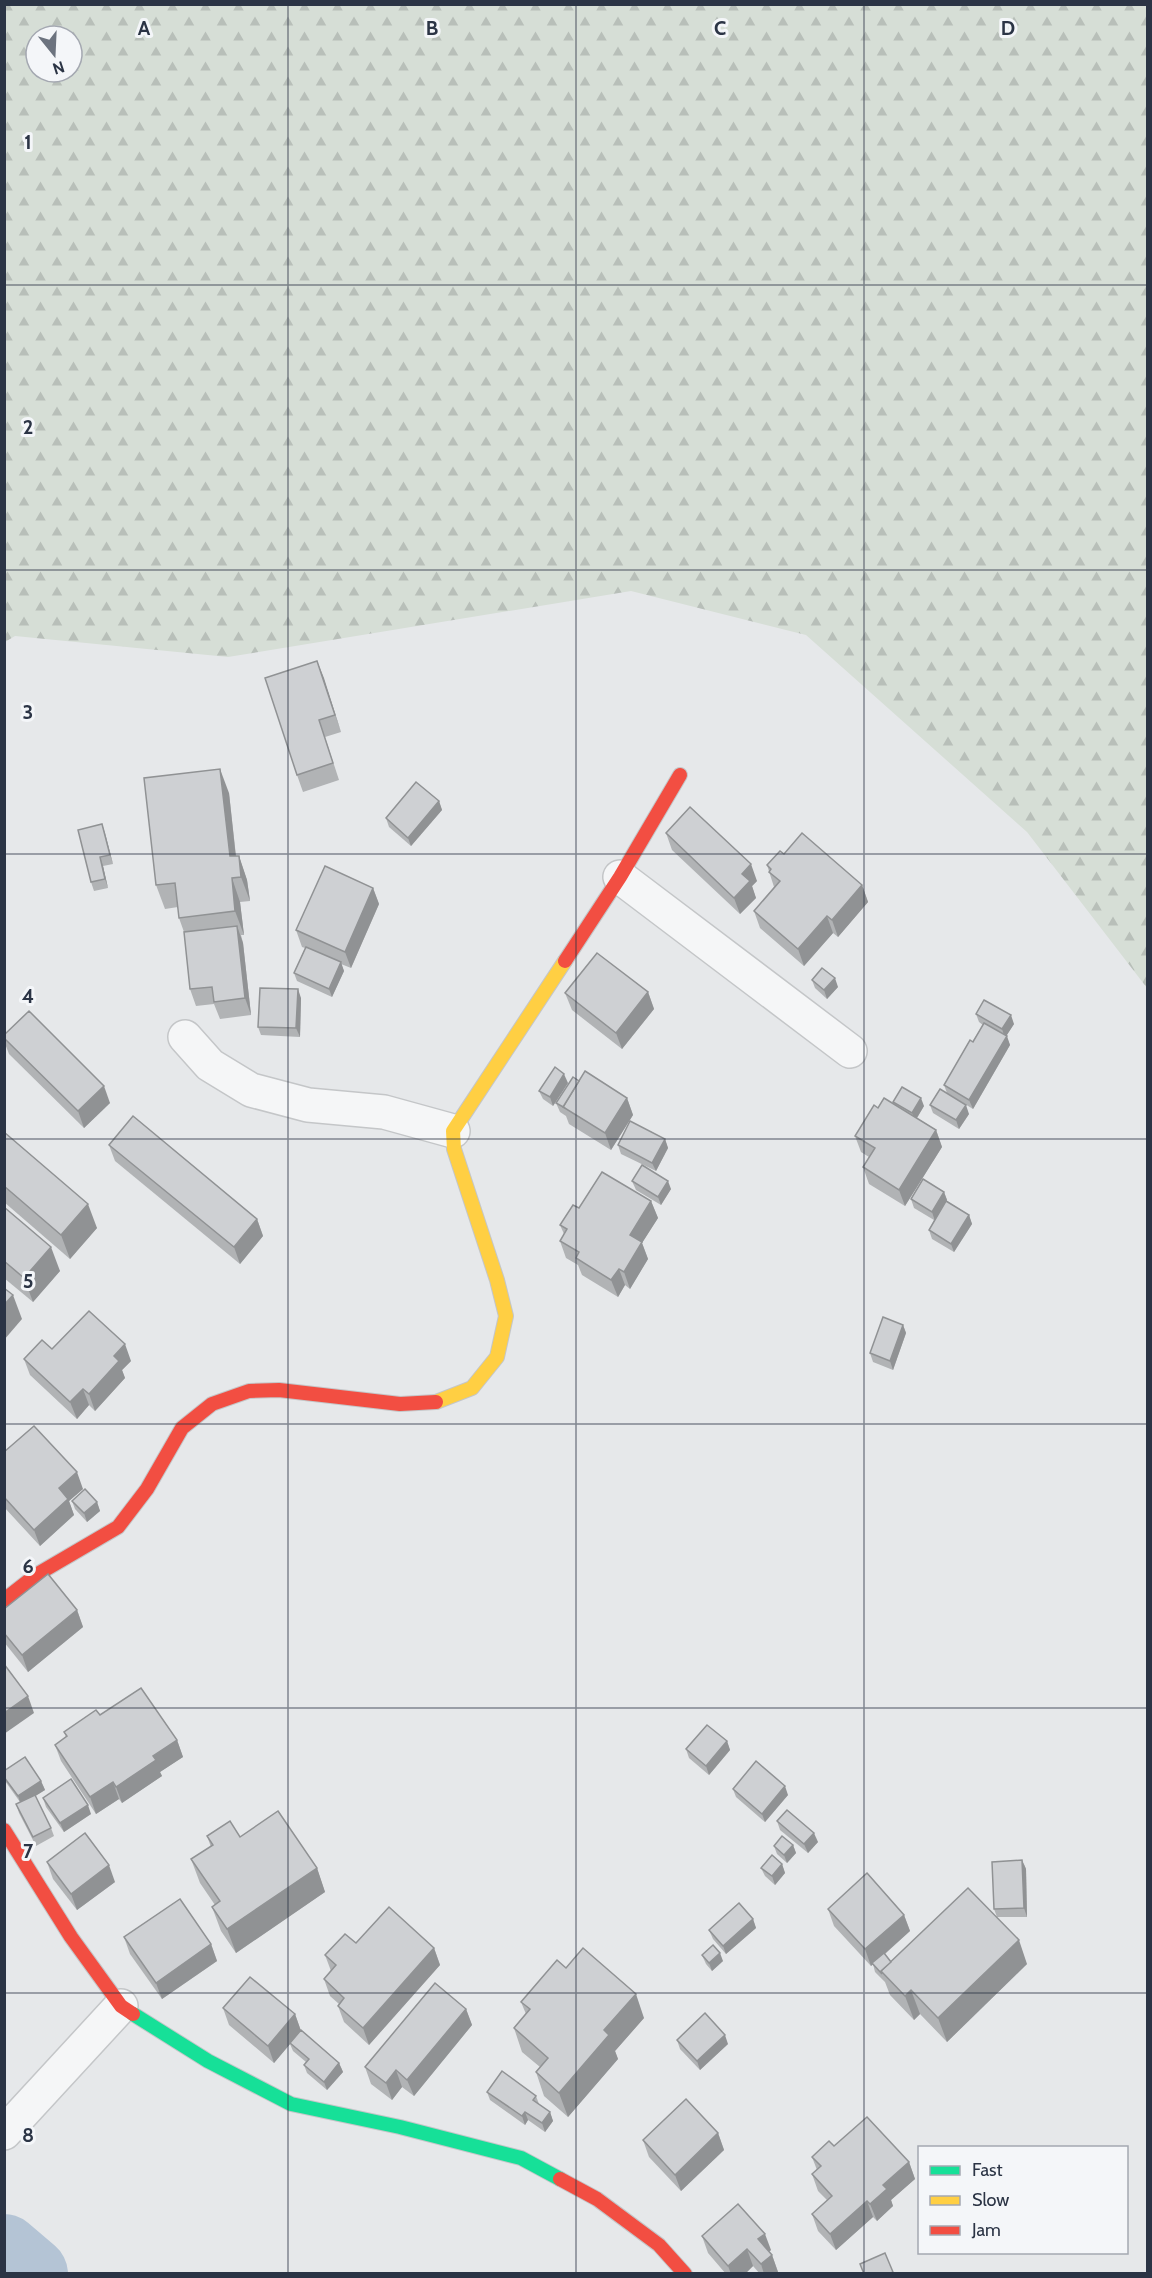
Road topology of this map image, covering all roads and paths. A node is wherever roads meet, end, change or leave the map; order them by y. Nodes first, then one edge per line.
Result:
1 (680, 775) dead end
2 (620, 877) junction
3 (185, 1037) dead end
4 (850, 1051) dead end
5 (453, 1131) junction
6 (4, 1600) edge
7 (4, 1830) edge
8 (121, 2006) junction
9 (4, 2133) edge
10 (685, 2274) edge

1 - 2 street
2 - 4 street
2 - 5 street
3 - 5 street
5 - 6 street
7 - 8 street
8 - 9 street
8 - 10 street

